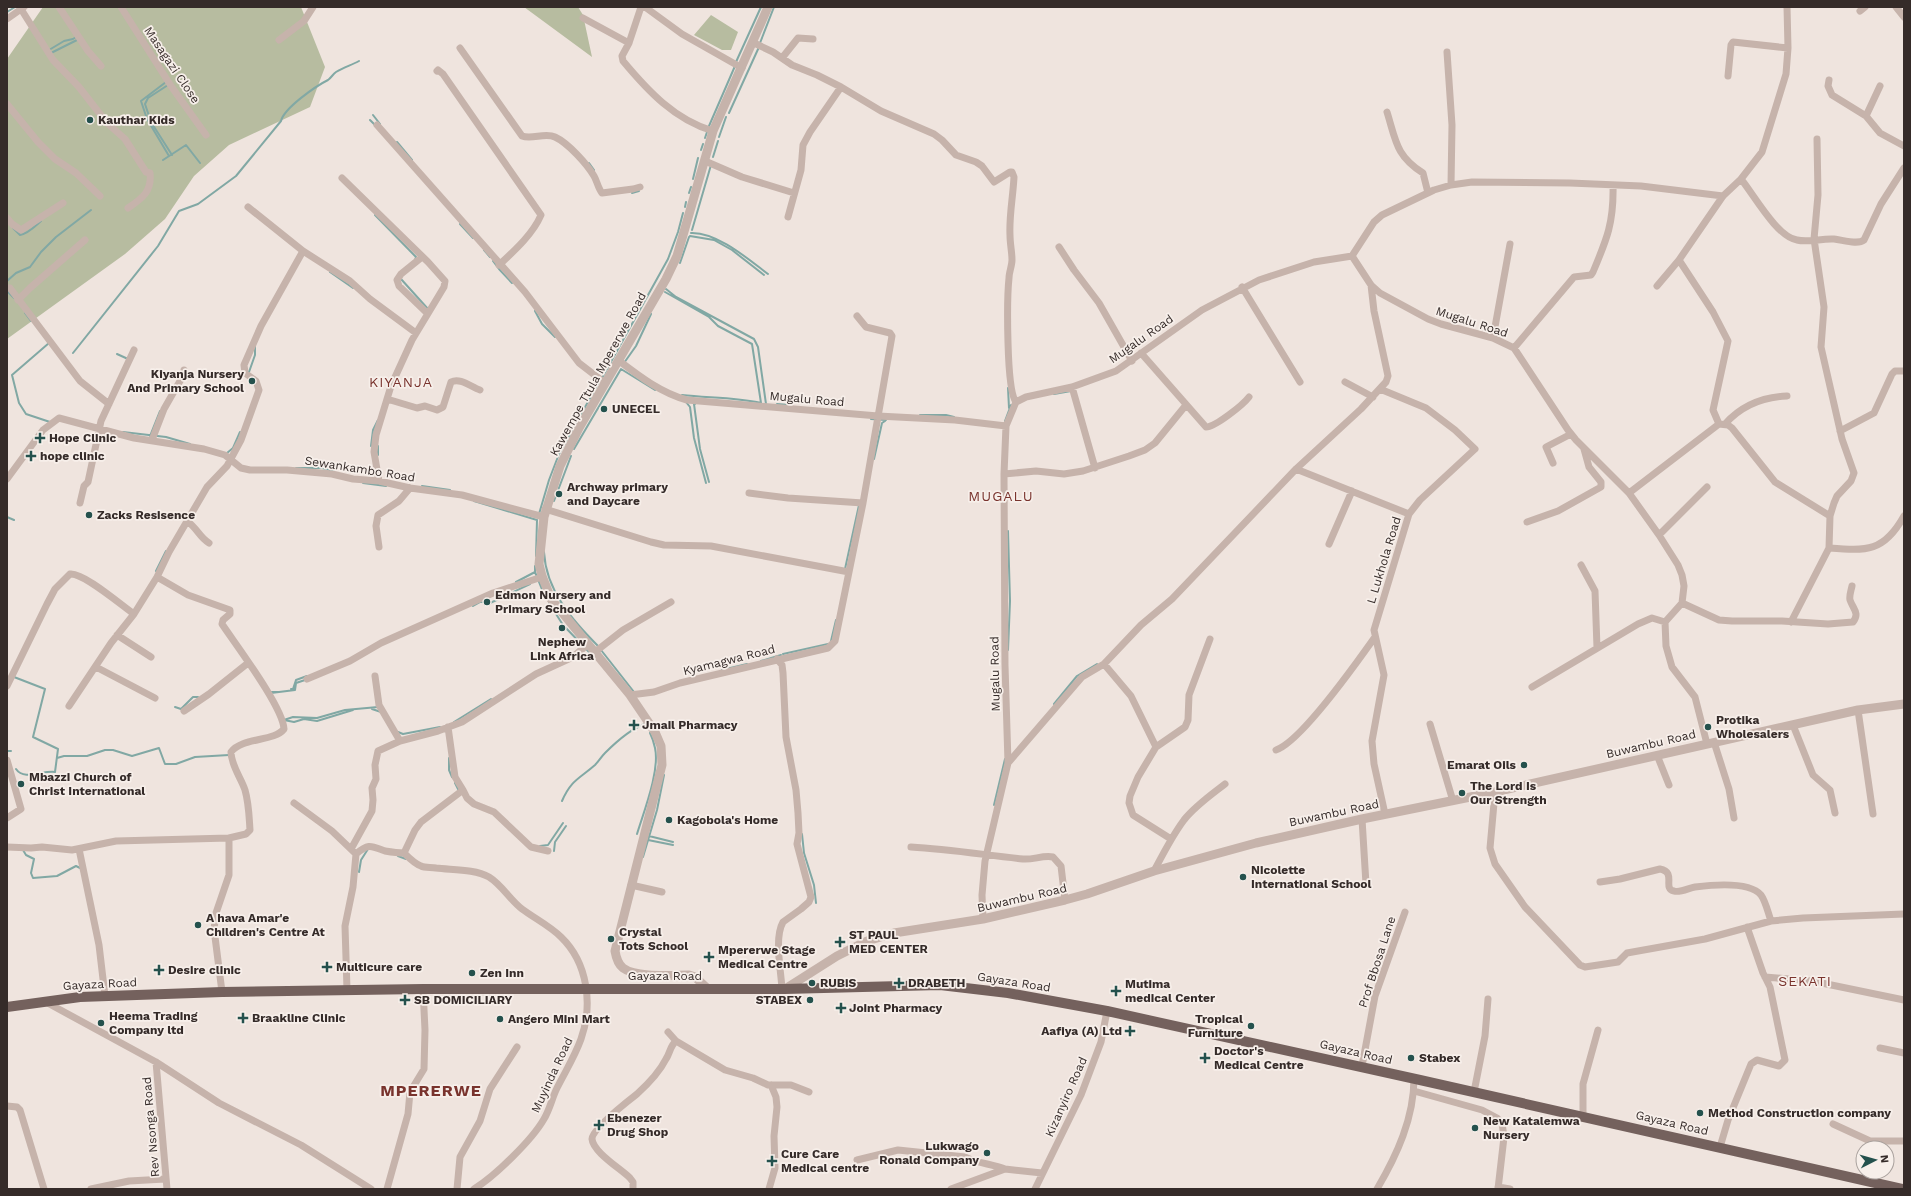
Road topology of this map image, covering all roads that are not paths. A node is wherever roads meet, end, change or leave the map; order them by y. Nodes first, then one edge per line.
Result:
1 (59, 7) edge
2 (121, 7) edge
3 (314, 7) edge
4 (642, 7) edge
5 (645, 7) edge
6 (1787, 7) edge
7 (1896, 7) edge
8 (22, 8) edge
9 (765, 8) edge
10 (1904, 17) edge
11 (583, 18) dead end
12 (7, 19) edge
13 (813, 39) dead end
14 (279, 40) dead end
15 (629, 43) junction
16 (754, 43) junction
17 (460, 48) dead end
18 (1788, 48) junction
19 (1447, 52) dead end
20 (782, 58) junction
21 (100, 66) dead end
22 (742, 68) junction
23 (437, 71) dead end
24 (1728, 76) dead end
25 (1829, 80) dead end
26 (1880, 86) dead end
27 (841, 87) junction
28 (7, 104) edge
29 (1387, 112) dead end
30 (1866, 116) junction
31 (376, 125) dead end
32 (713, 131) junction
33 (206, 135) dead end
34 (1817, 139) dead end
35 (1904, 146) edge
36 (705, 161) junction
37 (1904, 168) edge
38 (342, 178) dead end
39 (1741, 179) junction
40 (1451, 185) junction
41 (1613, 185) junction
42 (640, 187) dead end
43 (794, 193) junction
44 (1428, 193) junction
45 (100, 196) dead end
46 (1723, 196) junction
47 (63, 203) dead end
48 (248, 207) dead end
49 (128, 208) dead end
50 (788, 217) dead end
51 (7, 218) edge
52 (1814, 239) junction
53 (85, 240) dead end
54 (1510, 244) dead end
55 (1059, 247) dead end
56 (303, 251) junction
57 (1352, 256) junction
58 (422, 257) junction
59 (1679, 260) junction
60 (499, 265) junction
61 (1370, 285) junction
62 (1657, 286) dead end
63 (1242, 287) junction
64 (7, 288) edge
65 (18, 300) junction
66 (427, 313) junction
67 (857, 316) dead end
68 (416, 333) junction
69 (1493, 338) junction
70 (1514, 348) junction
71 (134, 350) dead end
72 (1141, 353) junction
73 (618, 360) junction
74 (1132, 361) junction
75 (184, 370) dead end
76 (1904, 371) edge
77 (1300, 382) dead end
78 (1345, 382) dead end
79 (605, 383) junction
80 (1072, 387) junction
81 (1380, 389) junction
82 (480, 390) dead end
83 (1787, 396) dead end
84 (1249, 397) dead end
85 (1373, 397) junction
86 (388, 399) junction
87 (1016, 402) junction
88 (109, 404) junction
89 (1186, 405) junction
90 (878, 416) junction
91 (1722, 424) junction
92 (1006, 426) junction
93 (99, 429) junction
94 (1840, 432) junction
95 (1572, 434) junction
96 (152, 440) junction
97 (1584, 448) junction
98 (230, 460) junction
99 (1553, 463) dead end
100 (1095, 468) junction
101 (1296, 469) junction
102 (1004, 474) junction
103 (7, 478) edge
104 (379, 481) junction
105 (1708, 487) dead end
106 (410, 488) junction
107 (1352, 491) junction
108 (749, 492) dead end
109 (1629, 493) junction
110 (80, 503) dead end
111 (863, 503) junction
112 (544, 513) junction
113 (1409, 514) junction
114 (1830, 516) junction
115 (1904, 516) edge
116 (187, 521) junction
117 (1527, 522) dead end
118 (1659, 535) junction
119 (210, 543) dead end
120 (1330, 544) dead end
121 (379, 547) dead end
122 (1829, 548) junction
123 (1581, 564) dead end
124 (849, 572) junction
125 (157, 577) junction
126 (542, 577) junction
127 (1852, 586) dead end
128 (671, 602) dead end
129 (1682, 604) junction
130 (134, 614) junction
131 (1666, 622) junction
132 (1791, 622) junction
133 (117, 635) junction
134 (1375, 637) junction
135 (1210, 639) dead end
136 (588, 644) junction
137 (1597, 648) junction
138 (595, 652) junction
139 (151, 656) dead end
140 (777, 659) junction
141 (248, 663) junction
142 (1104, 664) junction
143 (96, 667) junction
144 (375, 676) dead end
145 (306, 679) dead end
146 (7, 686) edge
147 (1532, 687) dead end
148 (630, 695) junction
149 (155, 698) dead end
150 (1904, 704) edge
151 (69, 706) dead end
152 (1858, 710) junction
153 (184, 711) dead end
154 (1430, 724) dead end
155 (1793, 725) junction
156 (448, 727) junction
157 (400, 741) junction
158 (1710, 743) junction
159 (1156, 747) junction
160 (1276, 750) dead end
161 (1657, 755) junction
162 (7, 760) edge
163 (1008, 763) junction
164 (1225, 784) dead end
165 (1669, 785) dead end
166 (463, 790) junction
167 (1495, 792) junction
168 (1452, 801) junction
169 (294, 803) dead end
170 (1835, 812) dead end
171 (1386, 814) junction
172 (1873, 814) dead end
173 (7, 818) edge
174 (1734, 818) dead end
175 (1362, 819) junction
176 (229, 838) junction
177 (1171, 839) junction
178 (7, 847) edge
179 (911, 847) dead end
180 (79, 849) junction
181 (351, 849) junction
182 (548, 851) dead end
183 (404, 853) junction
184 (356, 854) junction
185 (986, 854) junction
186 (1154, 871) junction
187 (1600, 882) dead end
188 (1366, 884) dead end
189 (631, 885) junction
190 (662, 892) dead end
191 (1065, 900) junction
192 (1405, 912) dead end
193 (1904, 914) edge
194 (983, 920) junction
195 (1771, 921) junction
196 (1747, 927) junction
197 (1765, 977) junction
198 (423, 989) junction
199 (587, 989) junction
200 (708, 989) junction
201 (783, 989) junction
202 (347, 990) junction
203 (222, 992) junction
204 (105, 996) junction
205 (1488, 999) dead end
206 (1904, 1000) edge
207 (44, 1001) junction
208 (7, 1007) edge
209 (1107, 1011) junction
210 (1598, 1030) dead end
211 (668, 1032) dead end
212 (676, 1041) junction
213 (517, 1047) dead end
214 (1880, 1048) dead end
215 (1904, 1053) edge
216 (156, 1062) junction
217 (1362, 1066) junction
218 (1414, 1078) junction
219 (771, 1085) junction
220 (1414, 1091) junction
221 (809, 1092) dead end
222 (1474, 1092) junction
223 (7, 1106) edge
224 (1583, 1117) junction
225 (1833, 1124) dead end
226 (1904, 1141) edge
227 (1720, 1147) junction
228 (857, 1160) dead end
229 (1005, 1169) junction
230 (1042, 1172) junction
231 (165, 1179) junction
232 (1038, 1188) edge
233 (1498, 1188) edge
234 (44, 1189) edge
235 (91, 1189) edge
236 (167, 1189) edge
237 (371, 1189) edge
238 (386, 1189) edge
239 (457, 1189) edge
240 (474, 1189) edge
241 (633, 1189) edge
242 (769, 1189) edge
243 (951, 1189) edge
244 (1377, 1189) edge
245 (1510, 1189) edge
246 (1902, 1189) edge

1 - 21 street
2 - 33 street, Masagazi Close
3 - 14 street
4 - 15 street
5 - 22 street
6 - 18 street
7 - 10 street
8 - 12 street
8 - 49 street
9 - 16 street, Kawempe Ttula Mpererwe Road
11 - 15 street
13 - 20 street
15 - 32 street
16 - 20 street
16 - 22 street, Kawempe Ttula Mpererwe Road
17 - 42 street
18 - 24 street
18 - 39 street
19 - 40 street
20 - 27 street
22 - 32 street, Kawempe Ttula Mpererwe Road
23 - 60 street
25 - 30 street
26 - 30 street
27 - 43 street
27 - 87 street
28 - 45 street
29 - 44 street
30 - 35 street
31 - 60 street
32 - 36 street, Kawempe Ttula Mpererwe Road
34 - 52 street
36 - 43 street
36 - 73 street, Kawempe Ttula Mpererwe Road
37 - 52 street
38 - 58 street
39 - 46 street
39 - 52 street
40 - 41 street
40 - 44 street
41 - 46 street
41 - 70 street
43 - 50 street
44 - 57 street
46 - 59 street
47 - 51 street
48 - 56 street
52 - 94 street
53 - 65 street
54 - 69 street
55 - 74 street
56 - 68 street
56 - 98 street
57 - 61 street, Mugalu Road
57 - 63 street, Mugalu Road
58 - 66 street
58 - 66 street
59 - 62 street
59 - 91 street
60 - 79 street
61 - 69 street, Mugalu Road
61 - 81 street
63 - 72 street, Mugalu Road
63 - 77 street
64 - 65 street
65 - 88 street
66 - 68 street
67 - 90 street
68 - 86 street
69 - 70 street, Mugalu Road
70 - 95 street, Mugalu Road
71 - 88 street
72 - 74 street, Mugalu Road
72 - 89 street
73 - 79 street, Kawempe Ttula Mpererwe Road
73 - 90 street, Mugalu Road
74 - 80 street, Mugalu Road
75 - 96 street
76 - 94 street
78 - 85 street
79 - 112 street, Kawempe Ttula Mpererwe Road
80 - 87 street, Mugalu Road
80 - 100 street
81 - 85 street
81 - 113 street, L Lukhola Road
82 - 86 street
83 - 91 street
84 - 89 street
85 - 101 street
86 - 104 street
87 - 92 street, Mugalu Road
88 - 93 street
89 - 100 street
90 - 92 street, Mugalu Road
90 - 111 street
91 - 109 street
91 - 114 street
92 - 102 street, Mugalu Road
93 - 96 street, Sewankambo Road
93 - 103 street, Sewankambo Road
93 - 110 street
94 - 114 street
95 - 97 street, Mugalu Road
95 - 99 street
96 - 98 street, Sewankambo Road
97 - 109 street, Mugalu Road
97 - 117 street
98 - 104 street, Sewankambo Road
98 - 116 street
100 - 102 street
101 - 107 street
101 - 142 street
102 - 163 street, Mugalu Road
104 - 106 street, Sewankambo Road
105 - 118 street
106 - 112 street, Sewankambo Road
106 - 121 street
107 - 113 street
107 - 120 street
108 - 111 street
109 - 118 street, Mugalu Road
111 - 124 street
112 - 124 street, Sewankambo Road
112 - 126 street, Kawempe Ttula Mpererwe Road
113 - 134 street, L Lukhola Road
114 - 122 street
115 - 122 street
116 - 119 street
116 - 125 street
118 - 129 street, Mugalu Road
122 - 132 street
123 - 137 street
124 - 140 street, Kyamagwa Road
125 - 130 street
125 - 141 street
126 - 136 street, Kawempe Ttula Mpererwe Road
126 - 145 street
127 - 132 street
128 - 138 street
129 - 131 street
129 - 132 street
130 - 133 street
130 - 146 street
131 - 137 street
131 - 158 street
133 - 139 street
133 - 143 street
134 - 160 street
134 - 171 street, L Lukhola Road
135 - 159 street
136 - 138 street, Kawempe Ttula Mpererwe Road
136 - 156 street
137 - 147 street
138 - 148 street, Kawempe Ttula Mpererwe Road
140 - 148 street, Kyamagwa Road
140 - 201 street
141 - 153 street
141 - 176 street
142 - 159 street
142 - 163 street
143 - 149 street
143 - 151 street
144 - 157 street
148 - 189 street, Kawempe Ttula Mpererwe Road
150 - 152 street, Buwambu Road
152 - 155 street, Buwambu Road
152 - 172 street
154 - 168 street
155 - 158 street, Buwambu Road
155 - 170 street
156 - 157 street
156 - 166 street
157 - 181 street
158 - 161 street, Buwambu Road
158 - 174 street
159 - 177 street
161 - 165 street
161 - 167 street, Buwambu Road
162 - 173 street
163 - 185 street, Mugalu Road
164 - 177 street
166 - 182 street
166 - 183 street
167 - 168 street, Buwambu Road
167 - 196 street
168 - 171 street, Buwambu Road
169 - 181 street
171 - 175 street, Buwambu Road
175 - 186 street, Buwambu Road
175 - 188 street
176 - 180 street
176 - 203 street
177 - 186 street
178 - 180 street
179 - 185 street
180 - 204 street
181 - 184 street
183 - 184 street
183 - 199 street, Muyinda Road
184 - 202 street
185 - 191 street
185 - 194 street, Mugalu Road
186 - 191 street, Buwambu Road
187 - 195 street
189 - 190 street
189 - 200 street, Kawempe Ttula Mpererwe Road
191 - 194 street, Buwambu Road
192 - 217 street, Prof Bbosa Lane
193 - 195 street
194 - 201 street, Buwambu Road
195 - 196 street
196 - 197 street
197 - 206 street
197 - 227 street
198 - 199 main road, Gayaza Road
198 - 202 main road, Gayaza Road
198 - 238 street
199 - 200 main road, Gayaza Road
199 - 240 street, Muyinda Road
200 - 201 main road, Gayaza Road
201 - 209 main road, Gayaza Road
202 - 203 main road, Gayaza Road
203 - 204 main road, Gayaza Road
204 - 207 main road, Gayaza Road
205 - 222 street
207 - 208 main road, Gayaza Road
207 - 216 street
209 - 217 main road, Gayaza Road
209 - 230 street, Kizanyiro Road
210 - 224 street
211 - 212 street
212 - 219 street
212 - 241 street
213 - 239 street
214 - 215 street
216 - 231 street, Rev Nsonga Road
216 - 237 street
217 - 218 main road, Gayaza Road
218 - 220 street
218 - 222 main road, Gayaza Road
219 - 221 street
219 - 242 street
220 - 233 street
220 - 244 street
222 - 224 main road, Gayaza Road
223 - 234 street
224 - 227 main road, Gayaza Road
225 - 226 street
227 - 246 main road, Gayaza Road
228 - 229 street
229 - 230 street
229 - 243 street
230 - 232 street, Kizanyiro Road
231 - 235 street
231 - 236 street, Rev Nsonga Road
233 - 245 street

